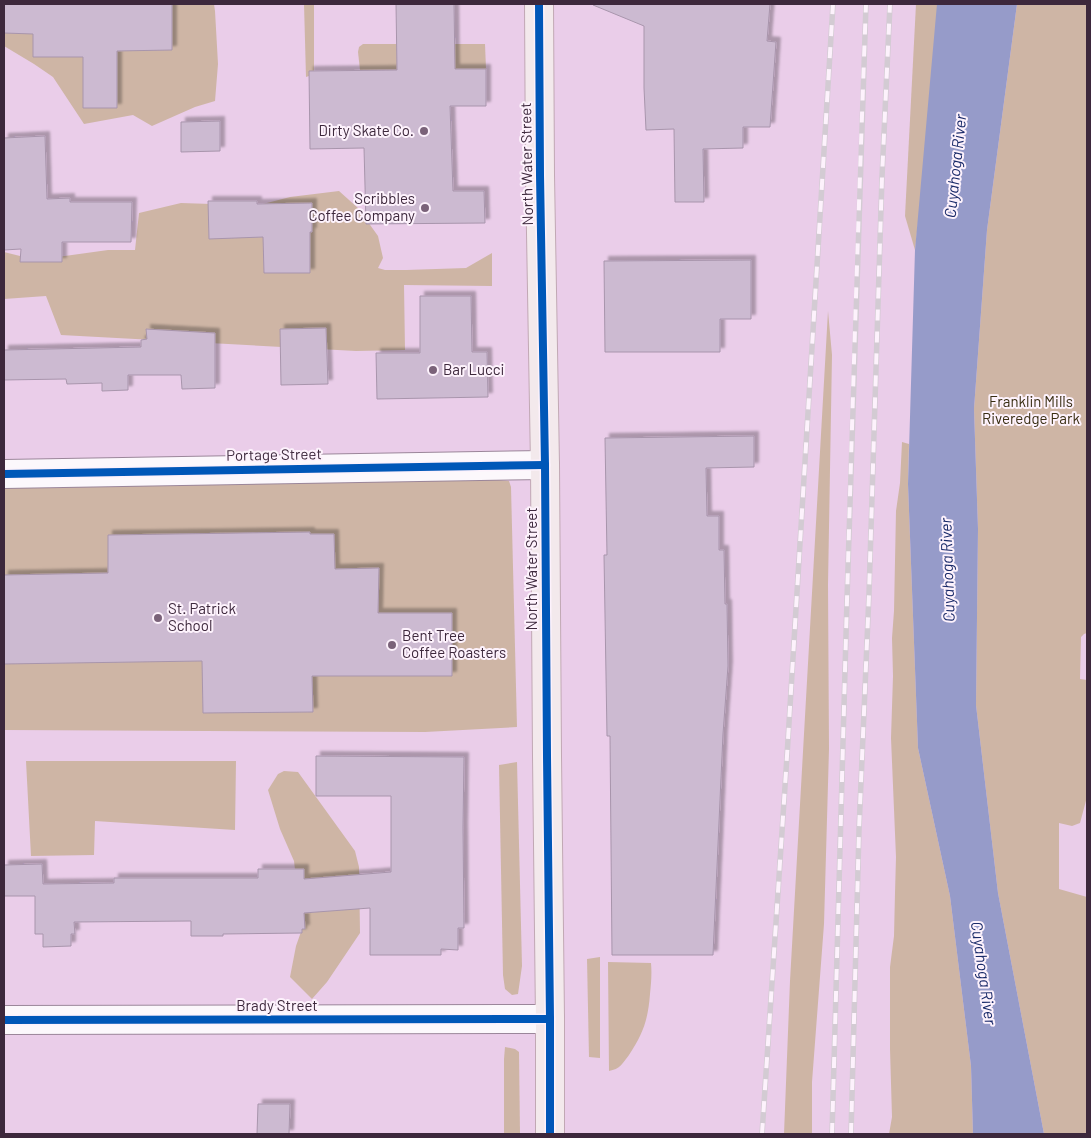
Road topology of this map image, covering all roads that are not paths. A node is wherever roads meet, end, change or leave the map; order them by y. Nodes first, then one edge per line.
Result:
1 (539, 4) edge
2 (545, 465) junction
3 (4, 474) edge
4 (550, 1019) junction
5 (4, 1020) edge
6 (550, 1134) edge

1 - 2 main road, North Water Street
2 - 3 street, Portage Street
2 - 4 main road, North Water Street
4 - 5 street, Brady Street
4 - 6 main road, North Water Street

